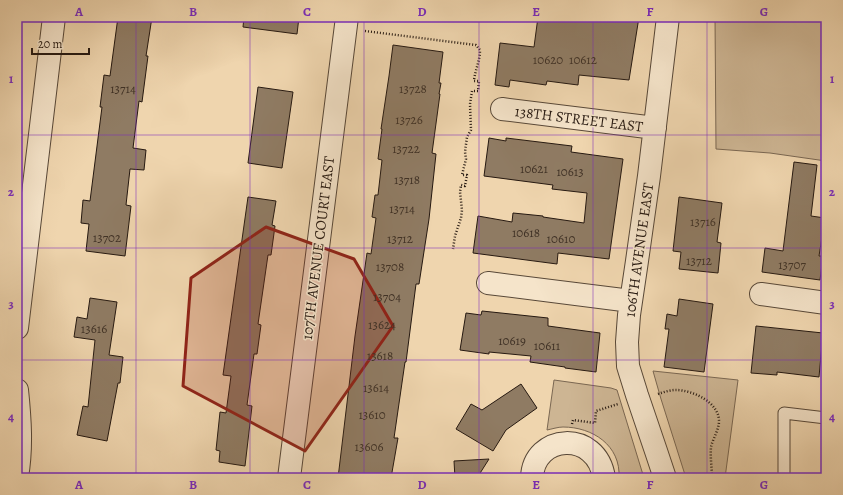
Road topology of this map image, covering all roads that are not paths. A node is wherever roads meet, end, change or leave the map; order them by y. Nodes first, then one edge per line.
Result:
1 (54, 17) edge
2 (668, 17) edge
3 (346, 24) edge
4 (502, 109) dead end
5 (655, 128) junction
6 (488, 283) dead end
7 (761, 294) dead end
8 (631, 301) junction
9 (826, 303) edge
10 (17, 328) edge
11 (17, 390) edge
12 (826, 418) edge
13 (17, 477) edge
14 (289, 478) edge
15 (532, 478) edge
16 (604, 478) edge
17 (664, 478) edge
18 (784, 478) edge

1 - 10 street
2 - 5 street, 106TH AVENUE EAST
3 - 14 street, 107TH AVENUE COURT EAST
4 - 5 street, 138TH STREET EAST
5 - 8 street, 106TH AVENUE EAST
6 - 8 street
7 - 9 street
8 - 17 street, 106TH AVENUE EAST
11 - 13 street
12 - 18 lane
15 - 16 street

